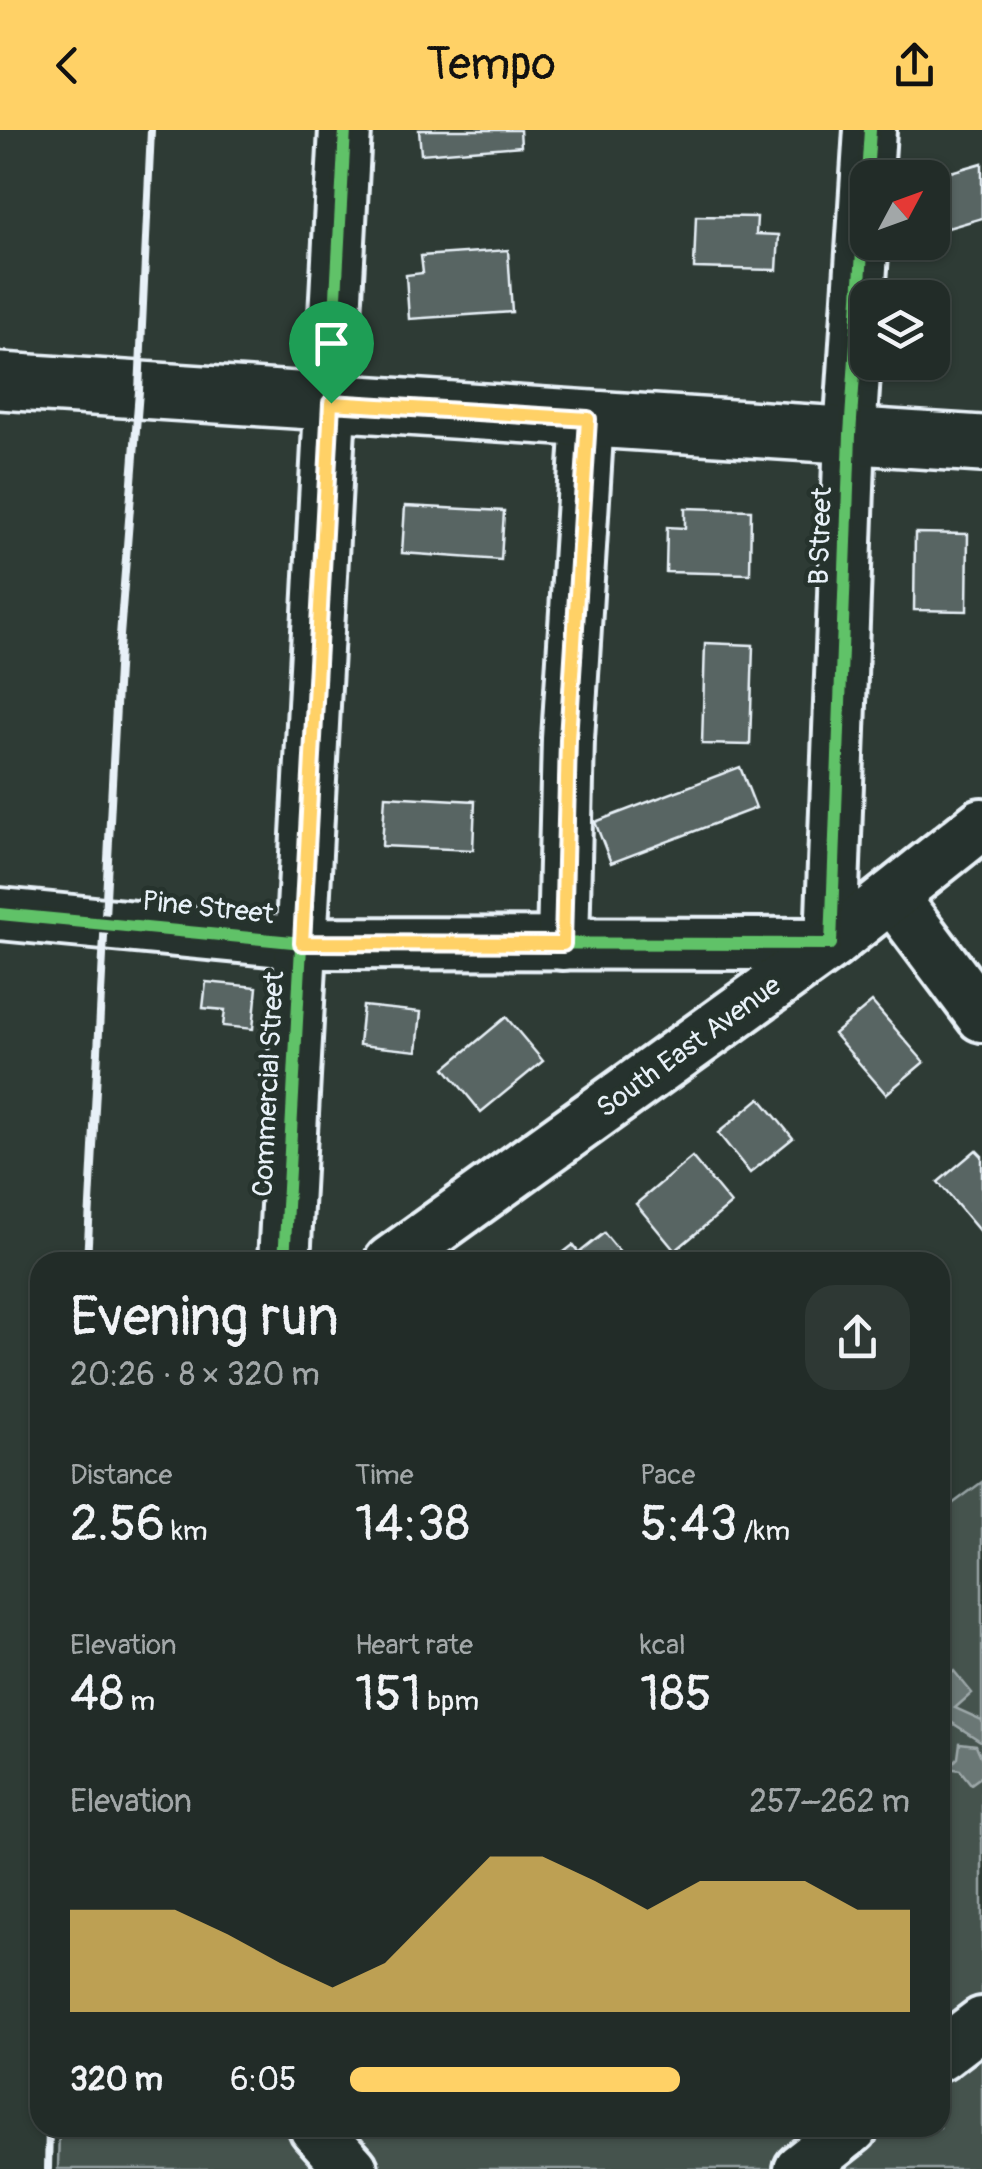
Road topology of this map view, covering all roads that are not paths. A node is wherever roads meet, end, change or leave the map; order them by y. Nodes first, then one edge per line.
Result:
1 (345, 130) edge
2 (870, 130) edge
3 (0, 381) edge
4 (331, 403) junction
5 (588, 419) junction
6 (850, 435) junction
7 (982, 444) edge
8 (982, 824) edge
9 (892, 896) junction
10 (0, 914) edge
11 (302, 943) junction
12 (563, 944) junction
13 (831, 944) junction
14 (982, 1016) edge
15 (285, 1252) edge
16 (404, 1252) edge
17 (982, 2022) edge
18 (950, 2047) edge
19 (323, 2137) edge
20 (841, 2137) edge
21 (352, 2169) edge
22 (800, 2169) edge

1 - 4 street, Commercial Street
2 - 6 street, B Street
3 - 4 main road
4 - 5 main road
4 - 11 street, Commercial Street
5 - 6 main road
5 - 12 street
6 - 7 main road
6 - 13 street, B Street
8 - 9 street, South East Avenue
9 - 13 street, South East Avenue
9 - 14 street
10 - 11 street, Pine Street
11 - 12 street, Pine Street
11 - 15 street, Commercial Street
12 - 13 street, Pine Street
13 - 16 street, South East Avenue
17 - 18 street
19 - 21 street
20 - 22 street

